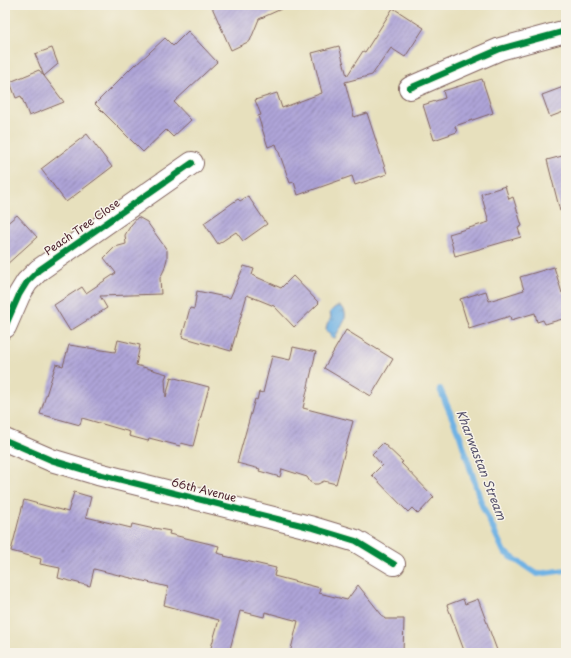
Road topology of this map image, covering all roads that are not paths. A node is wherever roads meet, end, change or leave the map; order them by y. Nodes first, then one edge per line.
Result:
1 (566, 31) edge
2 (410, 88) dead end
3 (192, 163) dead end
4 (5, 327) edge
5 (5, 440) edge
6 (394, 564) dead end

1 - 2 street
3 - 4 street, Peach Tree Close
5 - 6 street, 66th Avenue

